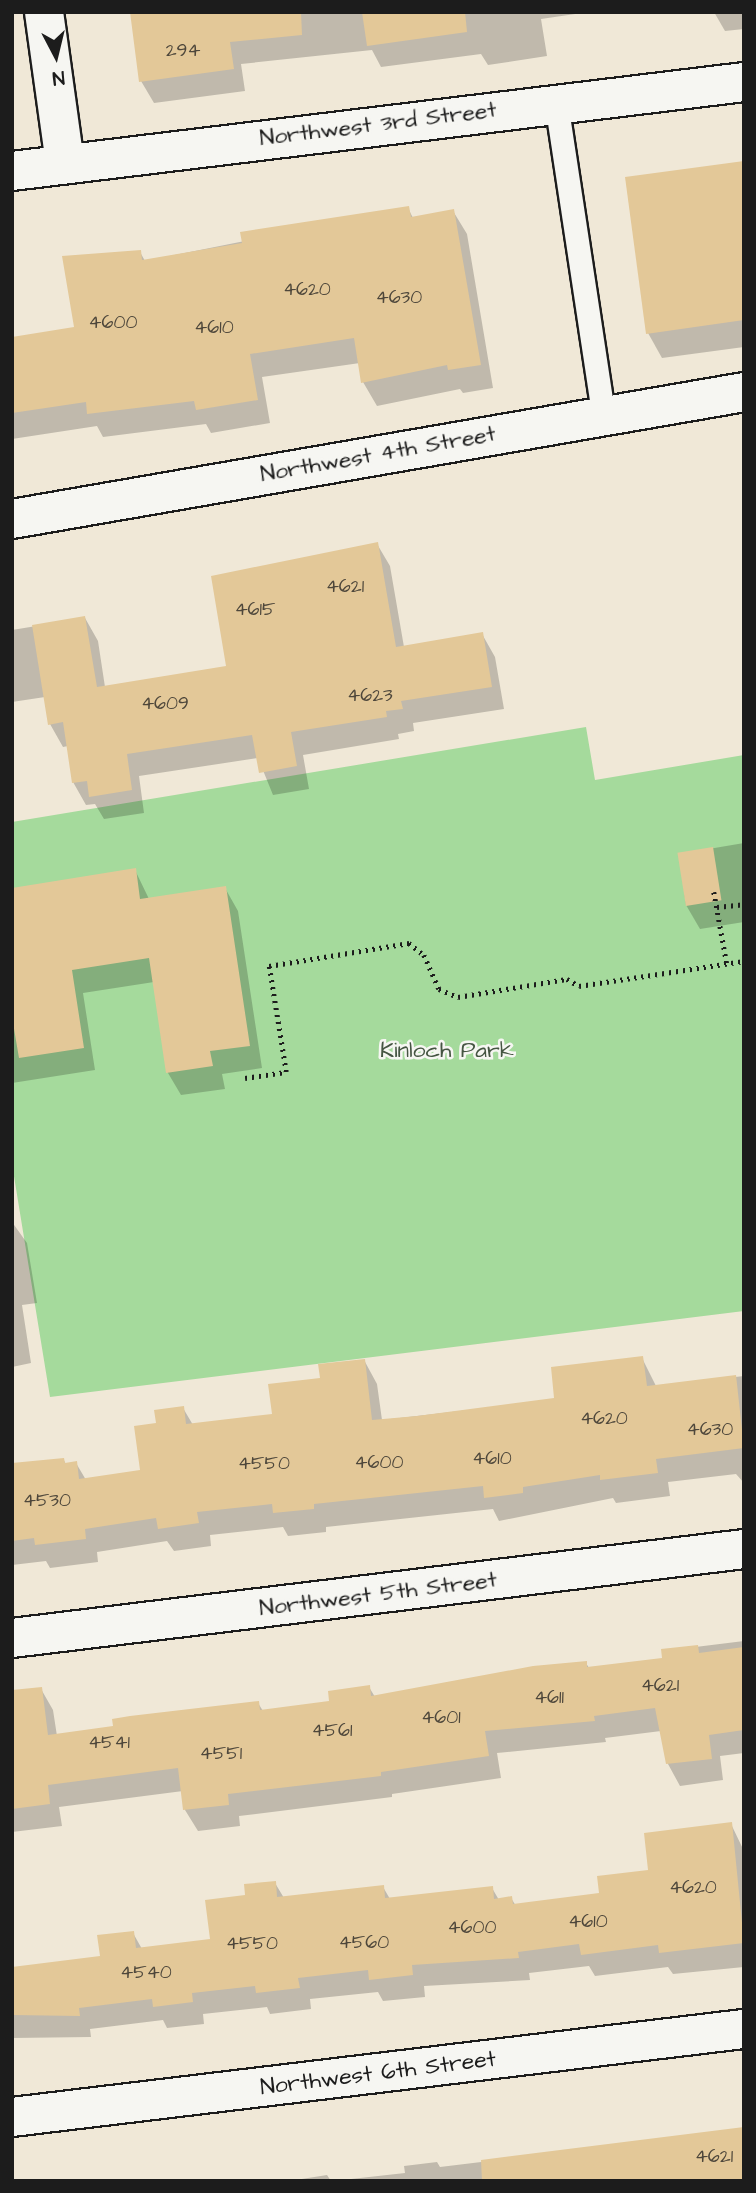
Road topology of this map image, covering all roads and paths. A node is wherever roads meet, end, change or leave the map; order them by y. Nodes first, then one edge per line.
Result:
1 (44, 12) edge
2 (744, 82) edge
3 (556, 102) junction
4 (65, 163) junction
5 (12, 171) edge
6 (744, 392) edge
7 (603, 414) junction
8 (12, 519) edge
9 (714, 892) dead end
10 (744, 904) edge
11 (717, 907) junction
12 (744, 961) edge
13 (727, 964) junction
14 (245, 1078) dead end
15 (744, 1549) edge
16 (12, 1638) edge
17 (744, 2029) edge
18 (12, 2118) edge

1 - 4 street
2 - 3 street, Northwest 3rd Street
3 - 4 street, Northwest 3rd Street
3 - 7 lane
4 - 5 street, Northwest 3rd Street
6 - 7 street, Northwest 4th Street
7 - 8 street, Northwest 4th Street
9 - 11 path
10 - 11 path
11 - 13 path
12 - 13 path
13 - 14 path
15 - 16 street, Northwest 5th Street
17 - 18 street, Northwest 6th Street

